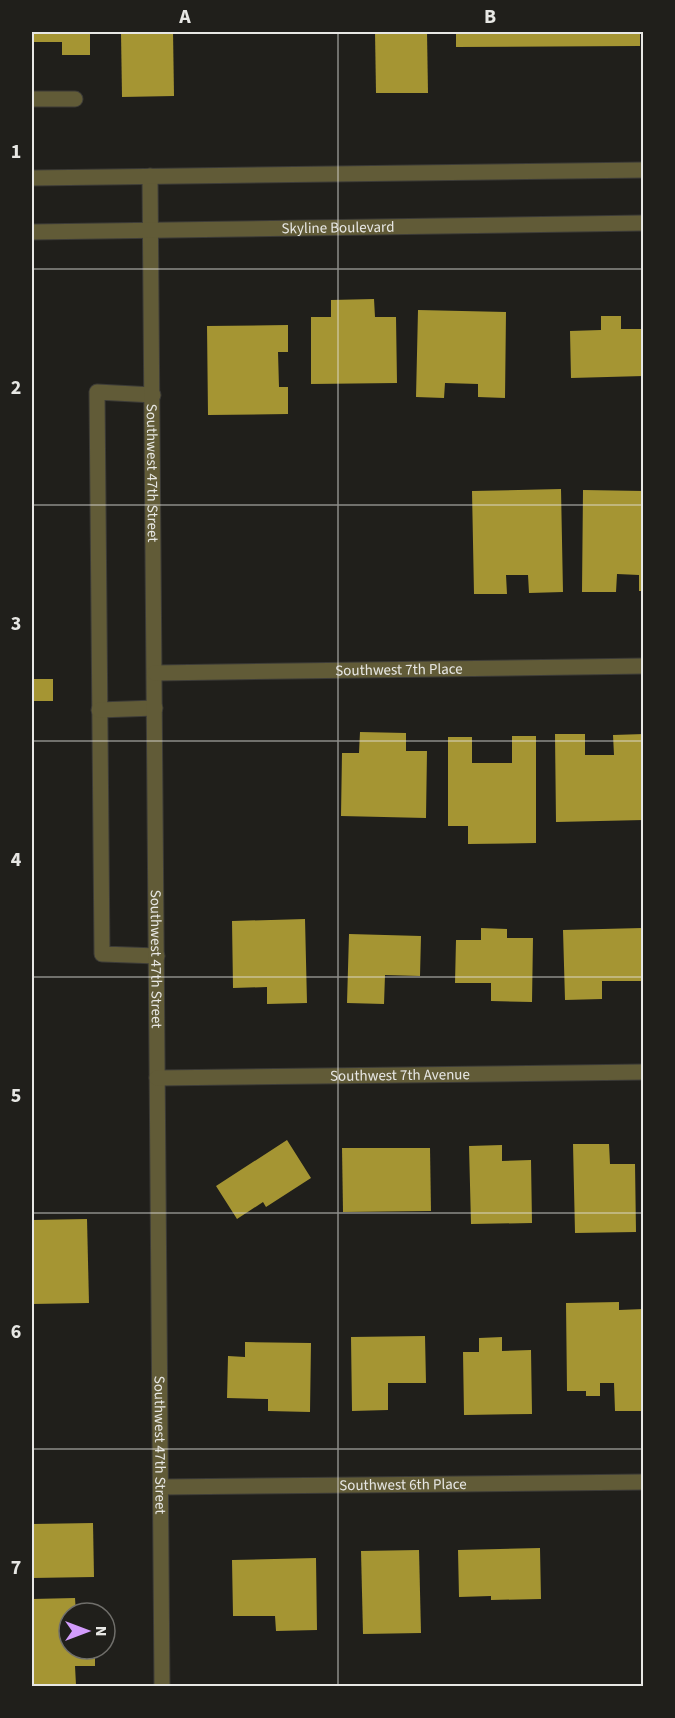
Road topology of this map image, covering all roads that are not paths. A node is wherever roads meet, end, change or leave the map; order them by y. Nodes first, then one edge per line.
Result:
1 (32, 99) edge
2 (75, 99) dead end
3 (644, 170) edge
4 (150, 176) junction
5 (32, 178) edge
6 (644, 223) edge
7 (151, 230) junction
8 (32, 232) edge
9 (153, 395) junction
10 (644, 666) edge
11 (155, 673) junction
12 (155, 708) junction
13 (99, 710) junction
14 (157, 956) junction
15 (644, 1072) edge
16 (157, 1078) junction
17 (644, 1482) edge
18 (161, 1487) junction
19 (162, 1686) edge

1 - 2 street
3 - 4 street
4 - 5 street
4 - 7 street, Southwest 47th Street
6 - 7 street, Skyline Boulevard
7 - 8 street, Skyline Boulevard
7 - 9 street, Southwest 47th Street
9 - 11 street, Southwest 47th Street
9 - 13 street
10 - 11 street, Southwest 7th Place
11 - 12 street, Southwest 47th Street
12 - 13 street
12 - 14 street, Southwest 47th Street
13 - 14 street
14 - 16 street, Southwest 47th Street
15 - 16 street, Southwest 7th Avenue
16 - 18 street, Southwest 47th Street
17 - 18 street, Southwest 6th Place
18 - 19 street, Southwest 47th Street

